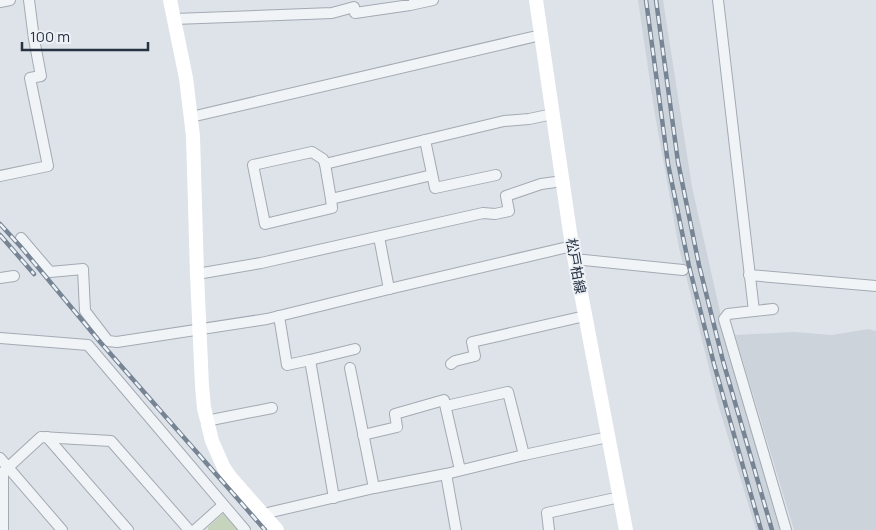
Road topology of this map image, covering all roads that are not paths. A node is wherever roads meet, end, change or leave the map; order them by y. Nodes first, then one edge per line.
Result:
1 (10, 0) edge
2 (29, 0) edge
3 (170, 0) edge
4 (433, 0) edge
5 (536, 0) edge
6 (718, 0) edge
7 (0, 2) edge
8 (174, 19) junction
9 (541, 35) junction
10 (553, 114) junction
11 (191, 117) junction
12 (425, 140) junction
13 (324, 164) junction
14 (432, 175) junction
15 (496, 175) dead end
16 (0, 176) edge
17 (562, 181) junction
18 (331, 199) junction
19 (378, 237) junction
20 (21, 238) dead end
21 (573, 252) junction
22 (683, 270) dead end
23 (197, 274) junction
24 (750, 275) junction
25 (14, 276) dead end
26 (0, 278) edge
27 (876, 286) edge
28 (389, 288) junction
29 (774, 309) dead end
30 (754, 311) junction
31 (279, 316) junction
32 (585, 316) junction
33 (200, 329) junction
34 (0, 338) edge
35 (355, 348) dead end
36 (310, 360) junction
37 (451, 364) dead end
38 (350, 368) dead end
39 (446, 406) junction
40 (272, 408) dead end
41 (206, 420) junction
42 (363, 435) junction
43 (47, 437) junction
44 (608, 437) junction
45 (524, 455) junction
46 (0, 458) edge
47 (9, 468) junction
48 (460, 470) junction
49 (446, 474) junction
50 (374, 488) junction
51 (620, 497) junction
52 (334, 498) junction
53 (223, 505) junction
54 (264, 514) junction
55 (56, 528) edge
56 (3, 530) edge
57 (128, 530) edge
58 (189, 530) edge
59 (195, 530) edge
60 (245, 530) edge
61 (277, 530) edge
62 (456, 530) edge
63 (549, 530) edge
64 (626, 530) edge
65 (786, 530) edge

1 - 7 street
2 - 16 street
3 - 8 street
4 - 8 street
5 - 9 street, 松戸柏線
6 - 24 street
8 - 11 street
9 - 10 street, 松戸柏線
9 - 11 street
10 - 12 street
10 - 17 street, 松戸柏線
11 - 23 street
12 - 13 street
12 - 14 street
13 - 18 street
13 - 18 street
14 - 15 street
14 - 18 street
17 - 19 street
17 - 21 street, 松戸柏線
19 - 23 street
19 - 28 street
20 - 33 street
21 - 22 street
21 - 28 street
21 - 32 street, 松戸柏線
23 - 33 street
24 - 27 street
24 - 30 street
25 - 26 street
28 - 31 street
29 - 30 street
30 - 65 street
31 - 33 street
31 - 36 street
32 - 37 street
32 - 44 street, 松戸柏線
33 - 41 street
34 - 53 street
35 - 36 street
36 - 52 street
38 - 42 street
39 - 42 street
39 - 45 street
39 - 48 street
40 - 41 street
41 - 54 street
42 - 50 street
43 - 47 street
43 - 57 street
43 - 58 street
44 - 45 street
44 - 51 street, 松戸柏線
45 - 48 street
46 - 47 street
47 - 55 street
47 - 56 street
48 - 49 street
49 - 50 street
49 - 62 street
50 - 52 street
51 - 63 street
51 - 64 street, 松戸柏線
52 - 54 street
53 - 59 street
53 - 60 street
54 - 61 street

